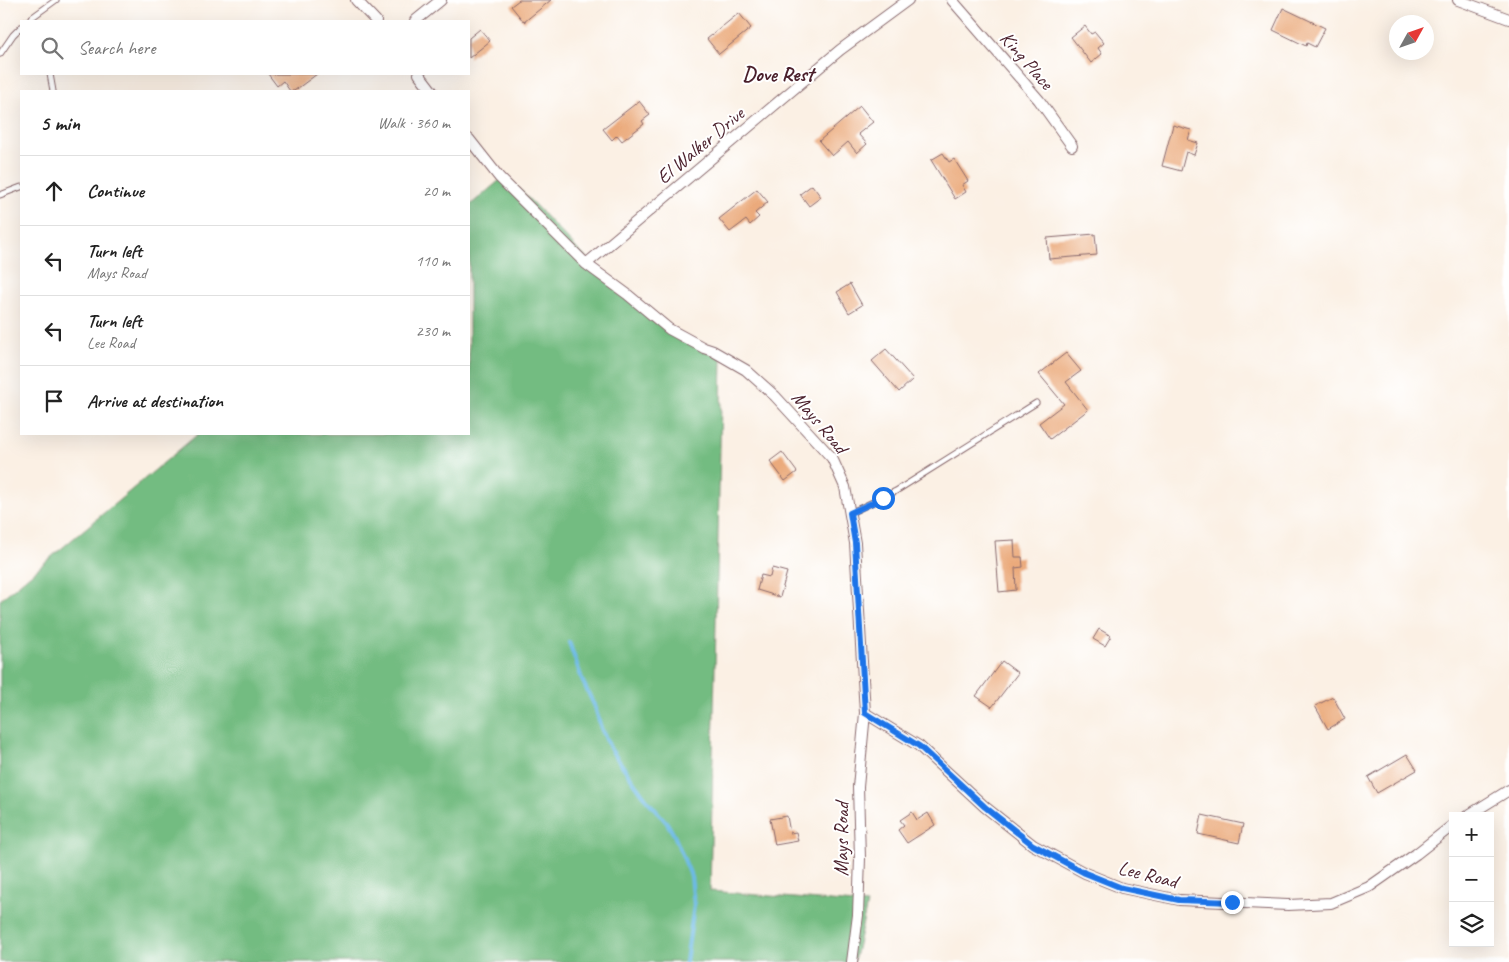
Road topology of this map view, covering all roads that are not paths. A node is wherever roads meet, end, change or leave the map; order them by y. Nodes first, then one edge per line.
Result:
1 (56, 0) edge
2 (356, 0) edge
3 (441, 0) edge
4 (908, 0) edge
5 (952, 0) edge
6 (1458, 0) edge
7 (1509, 19) edge
8 (29, 20) edge
9 (375, 20) edge
10 (415, 20) edge
11 (20, 28) edge
12 (0, 54) edge
13 (50, 75) edge
14 (420, 75) edge
15 (53, 90) edge
16 (431, 90) edge
17 (470, 140) edge
18 (1072, 146) dead end
19 (20, 187) edge
20 (0, 195) edge
21 (586, 264) junction
22 (1036, 403) dead end
23 (850, 513) junction
24 (865, 713) junction
25 (1509, 790) edge
26 (1473, 812) edge
27 (1449, 828) edge
28 (852, 962) edge

1 - 8 lane
2 - 9 street
3 - 10 street
4 - 21 street, El Walker Drive
5 - 18 street, King Place
6 - 7 street
11 - 12 lane
13 - 15 lane
14 - 16 street
17 - 21 street, Mays Road
19 - 20 lane
21 - 23 street, Mays Road
22 - 23 lane
23 - 24 street, Mays Road
24 - 27 street, Lee Road
24 - 28 street, Mays Road
25 - 26 street

